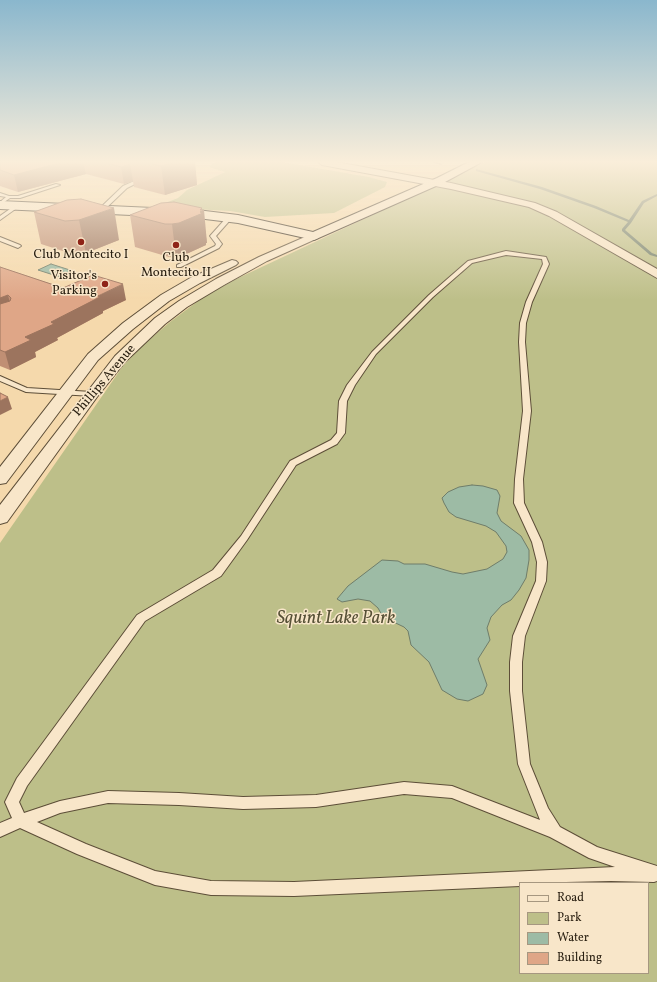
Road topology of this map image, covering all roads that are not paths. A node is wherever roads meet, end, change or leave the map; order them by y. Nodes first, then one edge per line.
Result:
1 (5, 208) edge
2 (59, 208) edge
3 (98, 208) edge
4 (355, 208) edge
5 (378, 208) edge
6 (539, 208) edge
7 (94, 211) junction
8 (0, 218) edge
9 (229, 218) junction
10 (300, 232) junction
11 (314, 236) junction
12 (0, 239) edge
13 (18, 246) dead end
14 (179, 266) dead end
15 (657, 274) edge
16 (0, 378) edge
17 (66, 392) junction
18 (92, 394) junction
19 (0, 479) edge
20 (0, 518) edge
21 (20, 821) junction
22 (0, 830) edge
23 (555, 832) junction
24 (657, 874) edge

1 - 8 lane
2 - 7 street
3 - 7 lane
4 - 10 street, Phillips Avenue
5 - 11 street, Phillips Avenue
6 - 15 street
7 - 9 street
9 - 10 street
9 - 14 lane
10 - 11 street
10 - 17 street, Phillips Avenue
11 - 18 street, Phillips Avenue
12 - 13 lane
16 - 17 lane
17 - 18 lane
17 - 19 street, Phillips Avenue
18 - 20 street, Phillips Avenue
21 - 22 lane
21 - 23 lane
21 - 23 lane
21 - 24 lane
23 - 24 lane

